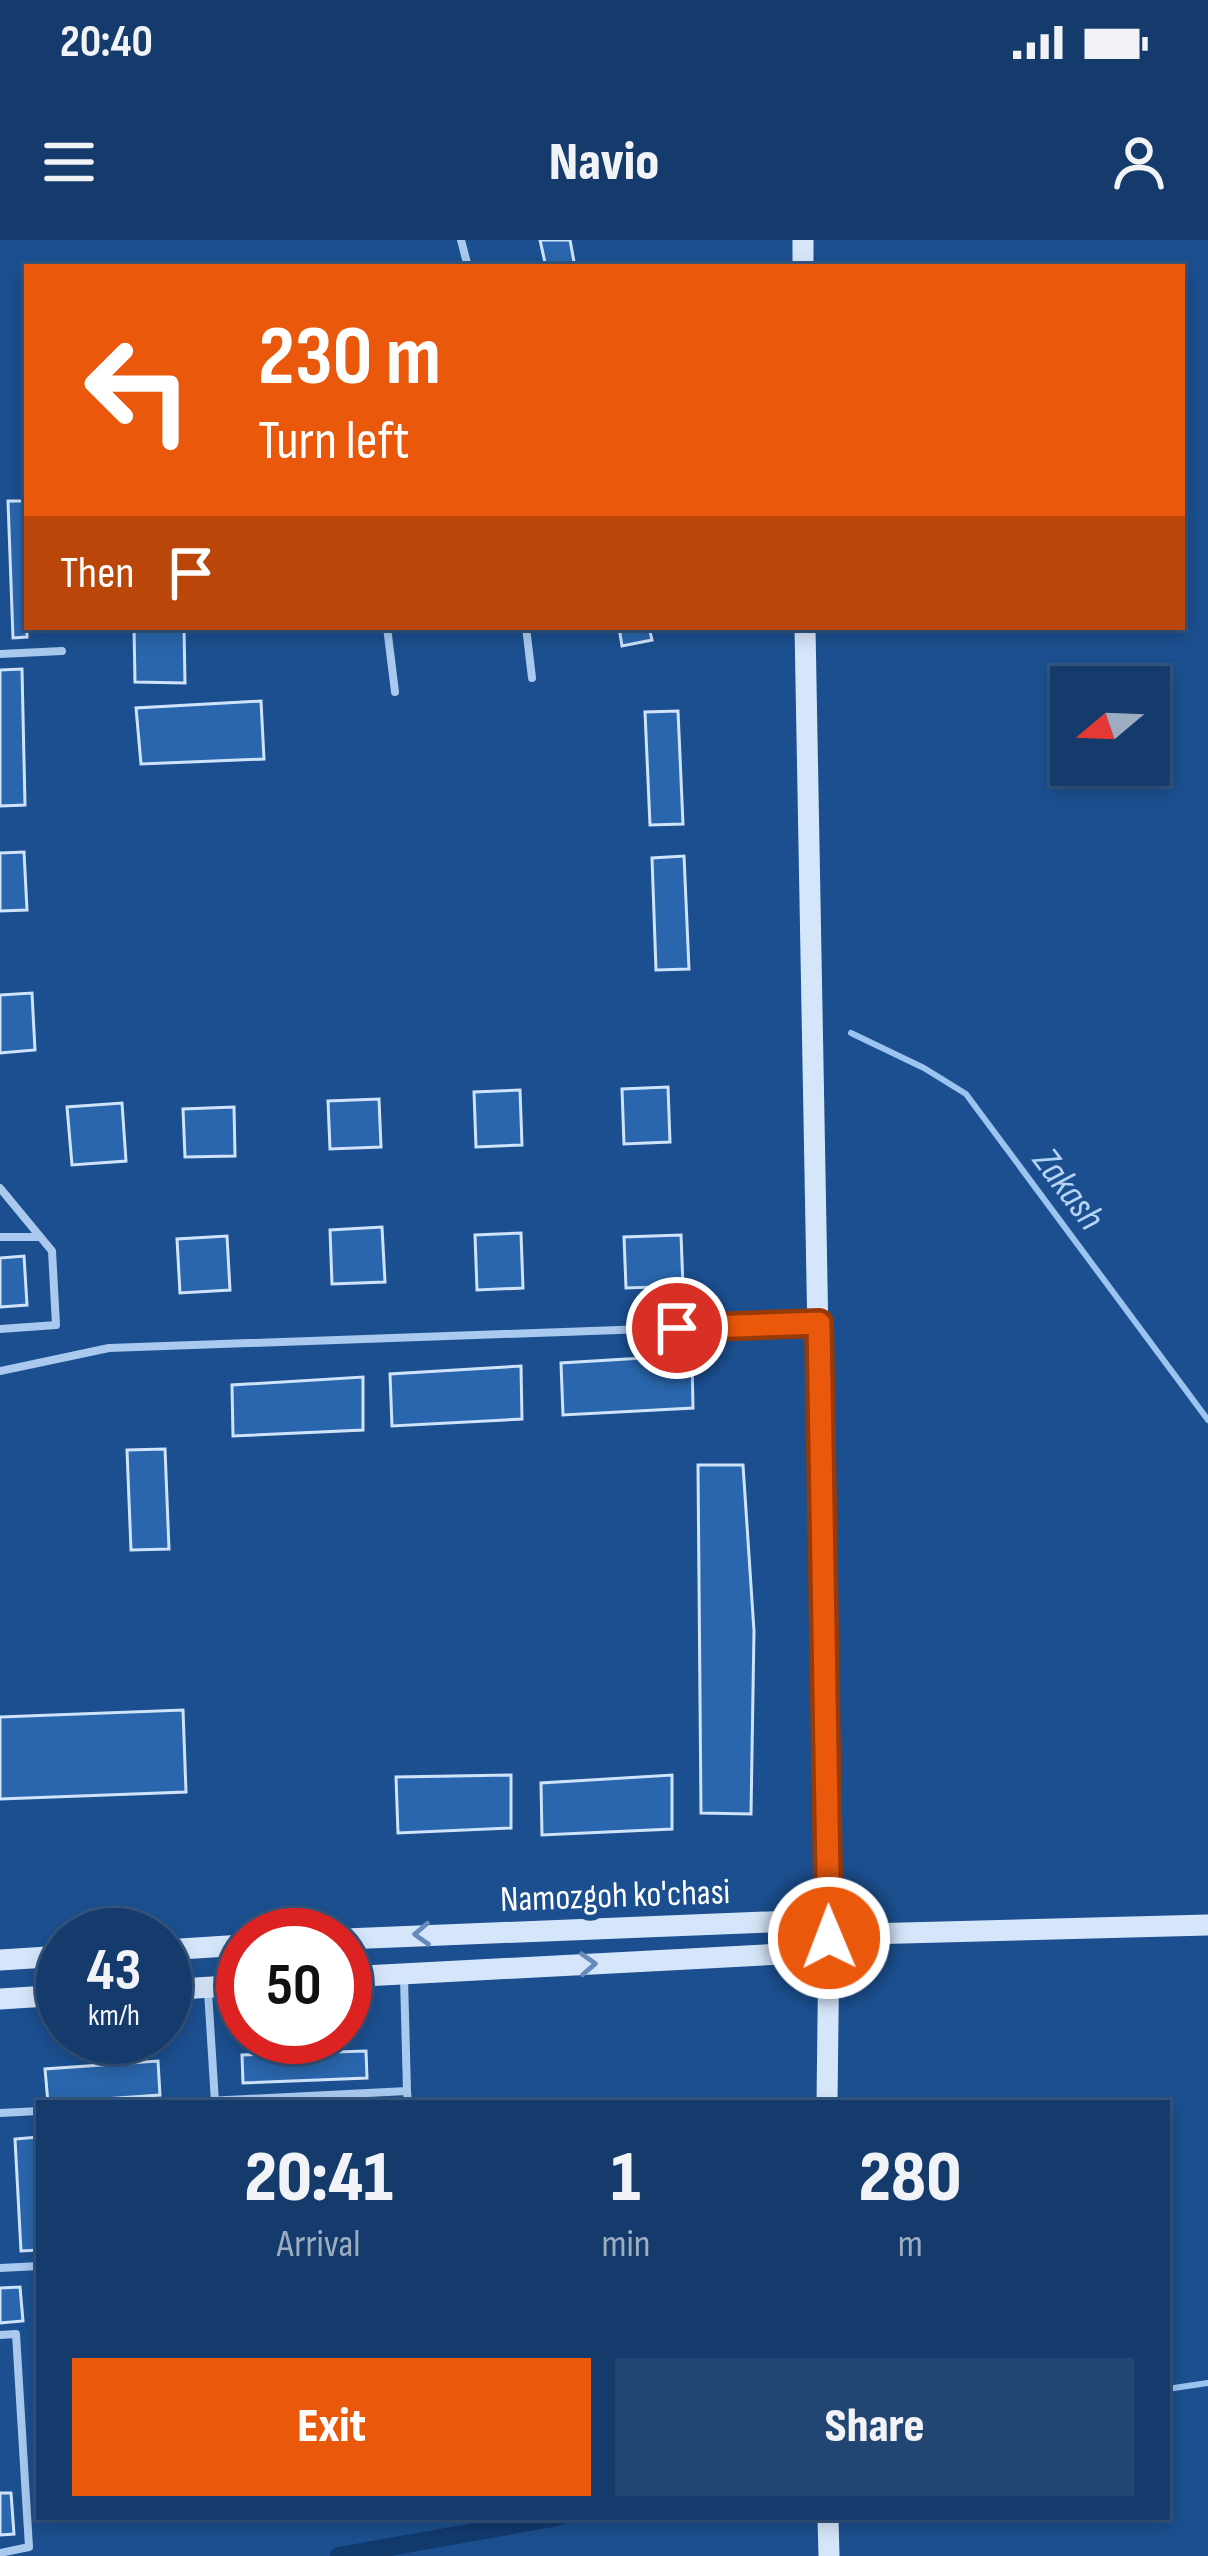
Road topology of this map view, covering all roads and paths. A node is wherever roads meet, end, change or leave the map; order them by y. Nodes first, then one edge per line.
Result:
1 (387, 630) edge
2 (526, 630) edge
3 (805, 630) edge
4 (62, 651) dead end
5 (0, 654) edge
6 (532, 678) dead end
7 (395, 692) dead end
8 (0, 1188) edge
9 (38, 1237) junction
10 (0, 1238) edge
11 (819, 1323) junction
12 (0, 1329) edge
13 (0, 1371) edge
14 (1208, 1925) edge
15 (372, 1938) edge
16 (829, 1938) junction
17 (36, 1958) edge
18 (0, 1960) edge
19 (404, 1973) junction
20 (372, 1975) edge
21 (216, 1987) edge
22 (208, 1988) junction
23 (192, 1989) edge
24 (36, 1997) edge
25 (0, 1999) edge
26 (407, 2091) junction
27 (216, 2100) edge
28 (251, 2100) edge
29 (408, 2100) edge
30 (827, 2100) edge
31 (36, 2111) edge
32 (0, 2113) edge
33 (36, 2266) edge
34 (0, 2268) edge
35 (0, 2335) edge
36 (828, 2520) edge
37 (0, 2553) edge
38 (829, 2556) edge

1 - 7 lane
2 - 6 lane
3 - 11 main road
4 - 5 lane
8 - 9 lane
9 - 10 lane
9 - 12 lane
11 - 13 lane
11 - 16 main road
14 - 16 main road
16 -> 15 main road, Namozgoh ko'chasi
19 -> 16 main road, Namozgoh ko'chasi
16 - 30 main road
17 - 18 main road
19 - 20 main road, Namozgoh ko'chasi
19 - 26 lane
21 - 22 main road
22 - 23 main road
22 - 27 lane
24 - 25 main road
26 - 28 lane
26 - 29 lane
31 - 32 lane
33 - 34 lane
35 - 37 lane
36 - 38 main road

